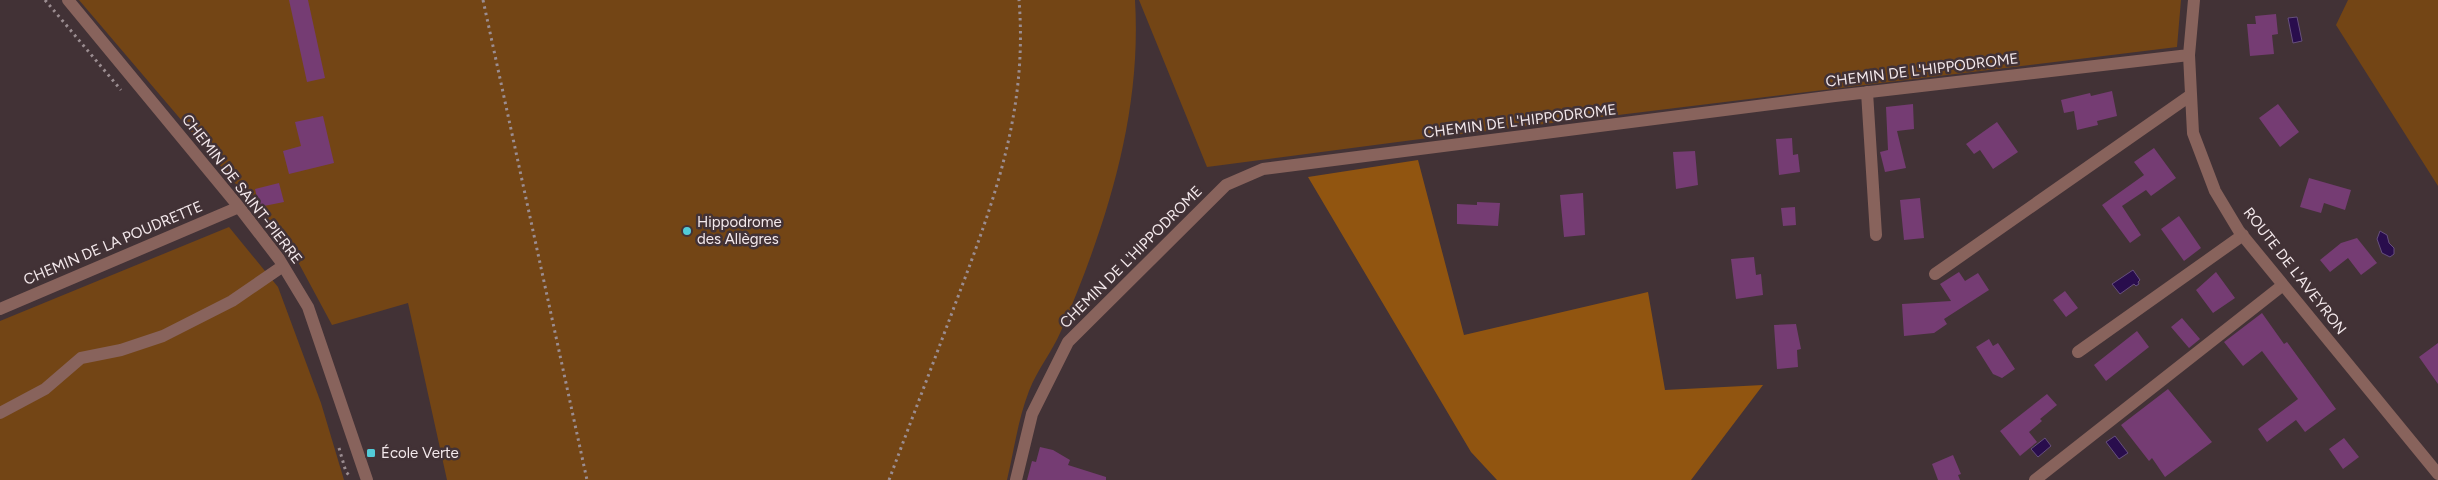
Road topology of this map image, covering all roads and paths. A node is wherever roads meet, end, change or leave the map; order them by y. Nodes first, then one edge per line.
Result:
1 (68, 0) edge
2 (483, 0) edge
3 (1019, 0) edge
4 (2194, 0) edge
5 (2190, 55) junction
6 (1867, 92) junction
7 (2191, 95) junction
8 (239, 207) junction
9 (1876, 235) dead end
10 (2243, 235) junction
11 (283, 266) junction
12 (1935, 274) dead end
13 (2283, 285) junction
14 (0, 309) edge
15 (2078, 352) dead end
16 (0, 413) edge
17 (2438, 474) edge
18 (366, 480) edge
19 (587, 480) edge
20 (889, 480) edge
21 (1016, 480) edge
22 (2035, 480) edge

1 - 8 street, CHEMIN DE SAINT-PIERRE
2 - 19 path
3 - 20 path
4 - 5 street, ROUTE DE L'AVEYRON
5 - 6 street, CHEMIN DE L'HIPPODROME
5 - 7 street, ROUTE DE L'AVEYRON
6 - 9 street
6 - 21 street, CHEMIN DE L'HIPPODROME
7 - 10 street, ROUTE DE L'AVEYRON
7 - 12 street
8 - 11 street, CHEMIN DE SAINT-PIERRE
8 - 14 street, CHEMIN DE LA POUDRETTE
10 - 13 street, ROUTE DE L'AVEYRON
10 - 15 street
11 - 16 street
11 - 18 street, CHEMIN DE SAINT-PIERRE
13 - 17 street, ROUTE DE L'AVEYRON
13 - 22 street

